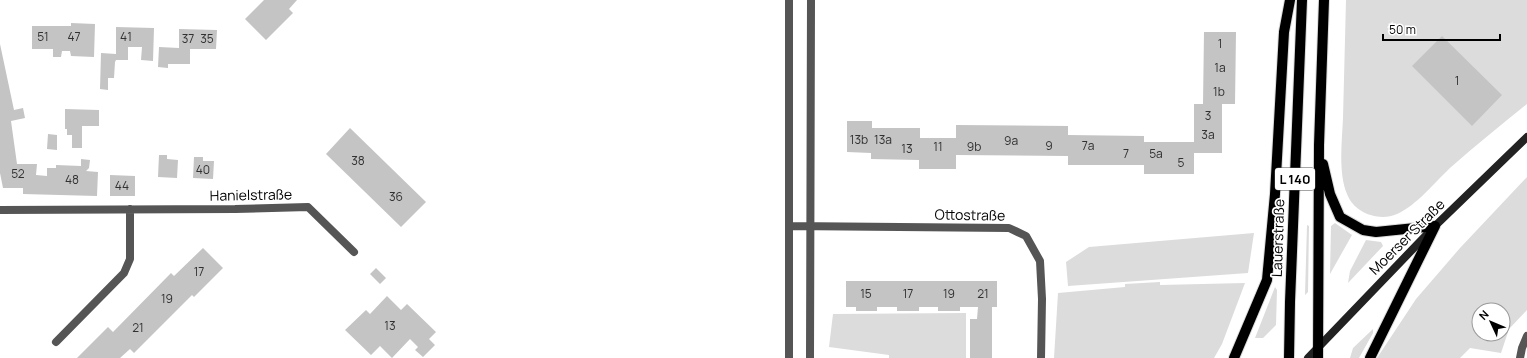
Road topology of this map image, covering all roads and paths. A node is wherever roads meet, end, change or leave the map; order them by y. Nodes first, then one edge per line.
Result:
1 (789, 0) edge
2 (812, 0) edge
3 (1290, 0) edge
4 (1302, 0) edge
5 (1324, 0) edge
6 (1527, 137) edge
7 (1319, 145) junction
8 (130, 209) junction
9 (0, 210) edge
10 (790, 226) junction
11 (810, 226) junction
12 (1434, 226) junction
13 (354, 252) dead end
14 (1527, 336) edge
15 (56, 342) dead end
16 (1318, 353) edge
17 (789, 358) edge
18 (810, 358) edge
19 (1041, 358) edge
20 (1234, 358) edge
21 (1289, 358) edge
22 (1308, 358) edge
23 (1370, 358) edge
24 (1520, 358) edge

1 - 10 street
2 - 11 street
3 - 20 main road
4 - 21 main road, Lauerstraße / L 140
5 - 7 main road, L 140
6 - 12 main road, Moerser Straße
7 - 12 main road
7 - 16 main road, L 140
8 - 9 street, Hanielstraße
8 - 13 street, Hanielstraße
8 - 15 street
10 - 11 street, Ottostraße
10 - 17 street
11 - 18 street
11 - 19 street, Ottostraße
12 - 16 main road, Moerser Straße
12 - 23 main road
14 - 24 street
16 - 22 main road, Moerser Straße

